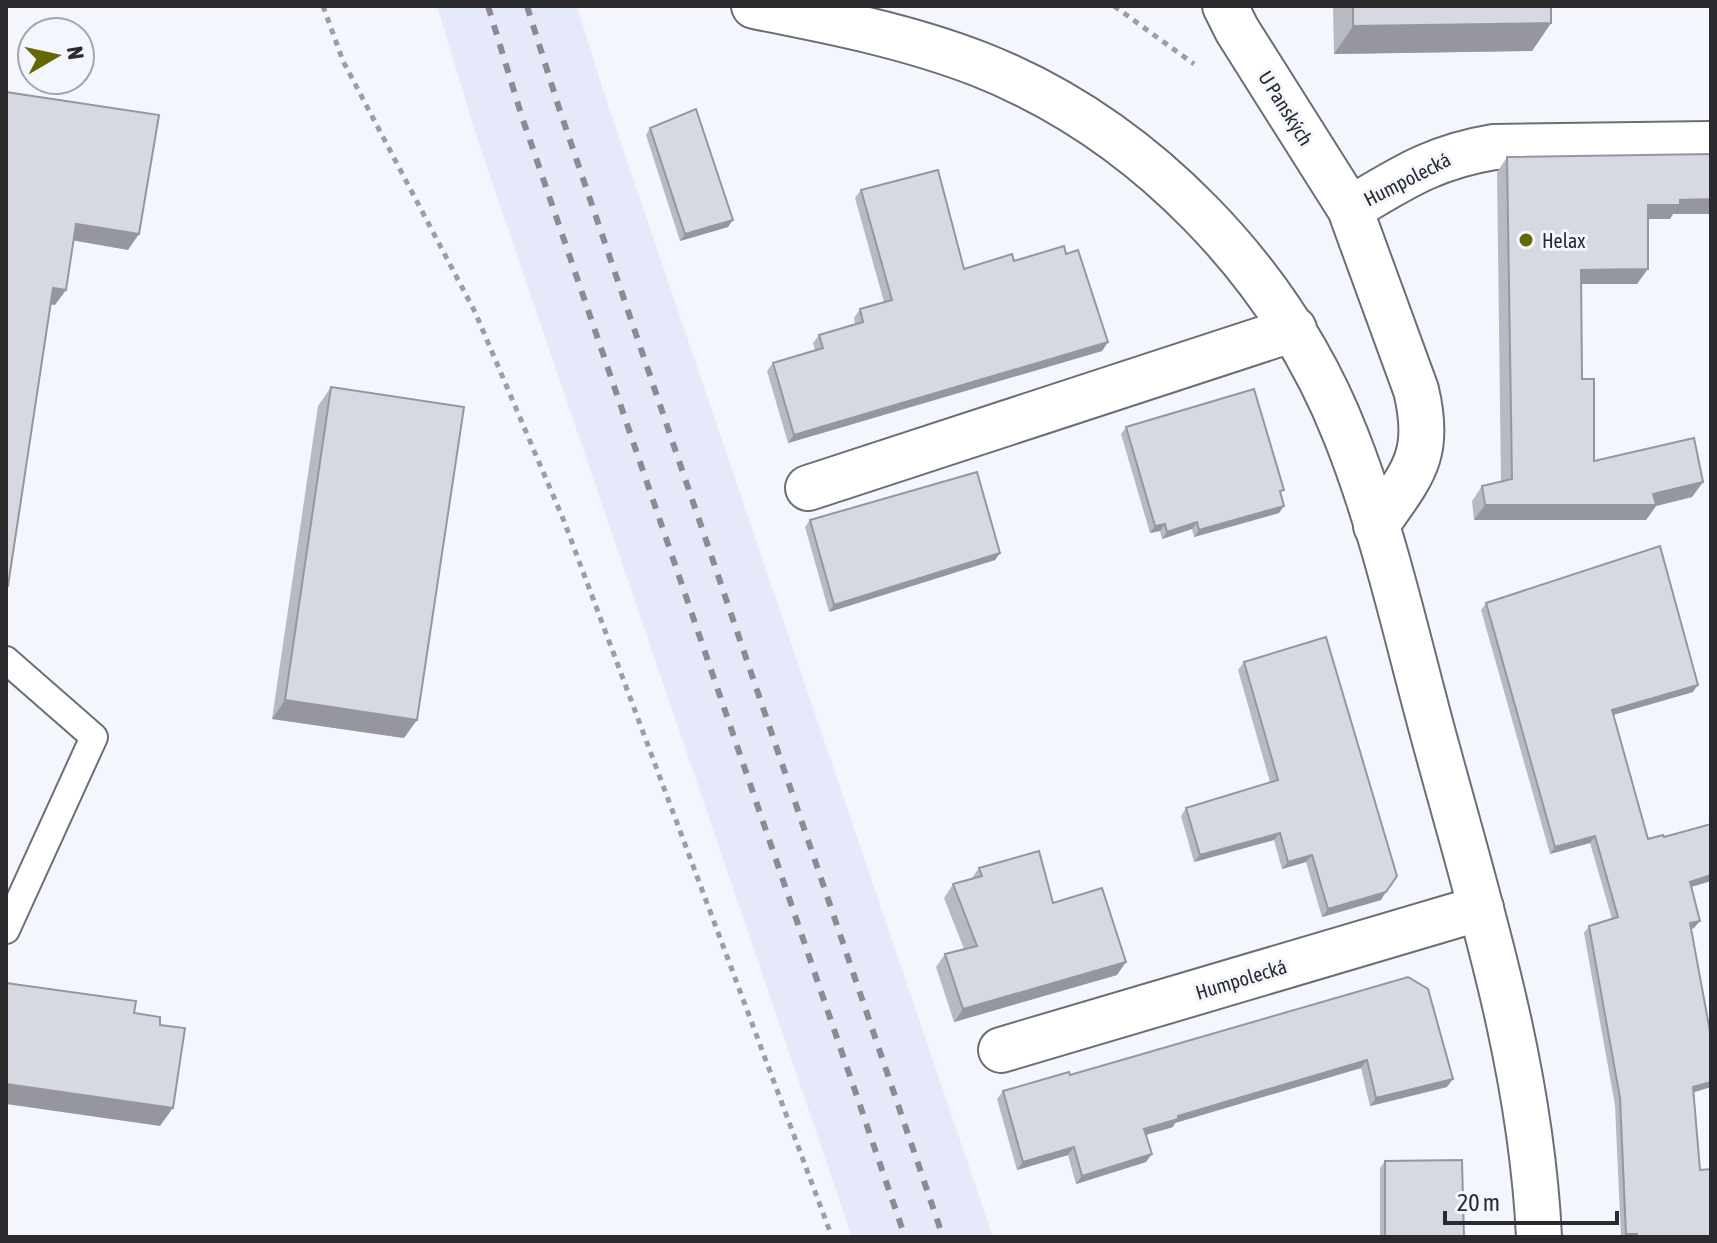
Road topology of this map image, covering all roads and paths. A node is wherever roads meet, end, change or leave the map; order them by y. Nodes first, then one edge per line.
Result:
1 (323, 6) edge
2 (754, 6) edge
3 (1225, 6) edge
4 (1711, 144) edge
5 (1350, 209) junction
6 (1294, 329) junction
7 (808, 488) dead end
8 (1376, 526) junction
9 (6, 660) edge
10 (1481, 908) junction
11 (6, 930) edge
12 (1001, 1050) dead end
13 (832, 1237) edge
14 (1539, 1237) edge

1 - 13 path
2 - 6 street
3 - 5 street, U Panských
4 - 5 street, Humpolecká
5 - 8 street, Humpolecká
6 - 7 street
6 - 8 street
8 - 10 street
9 - 11 lane
10 - 12 street, Humpolecká
10 - 14 street

